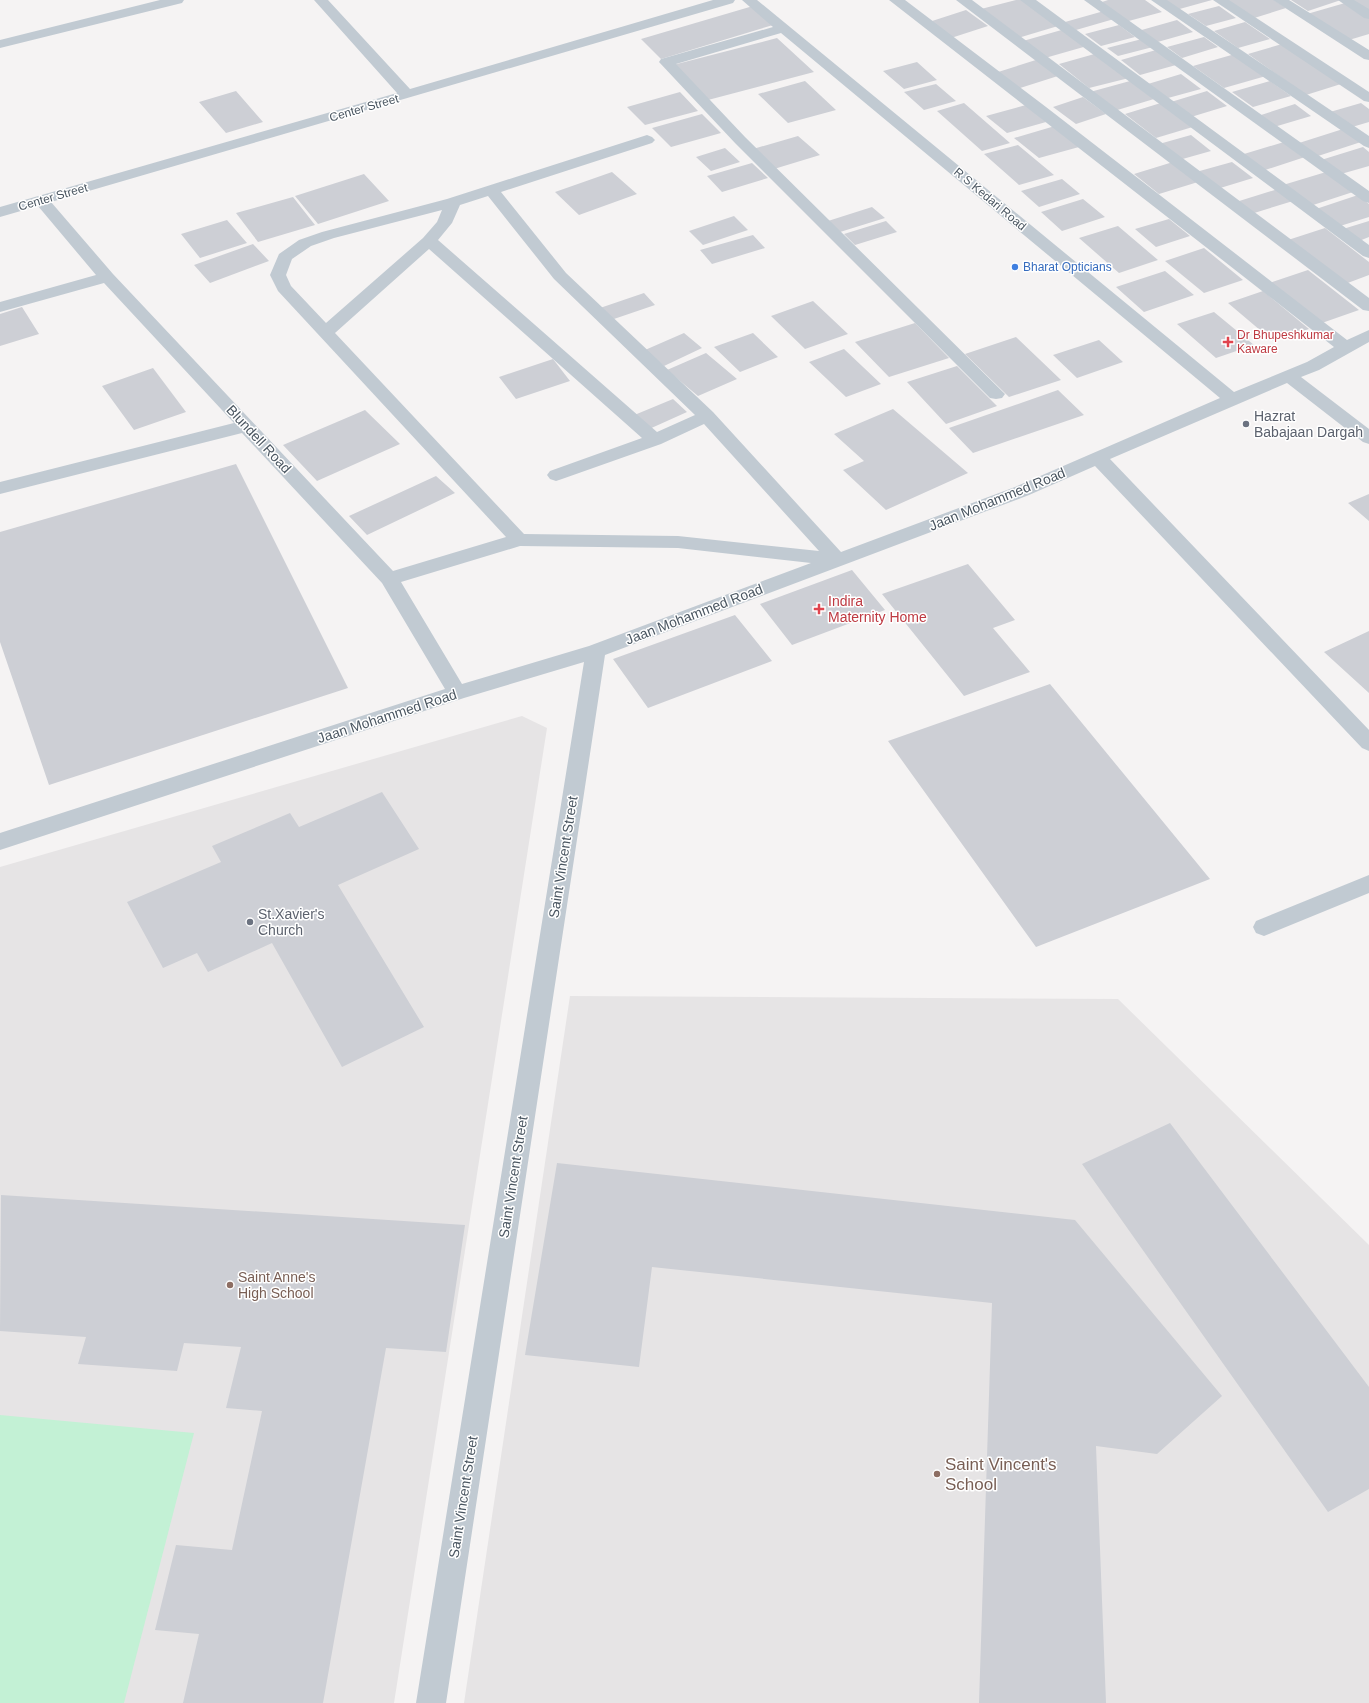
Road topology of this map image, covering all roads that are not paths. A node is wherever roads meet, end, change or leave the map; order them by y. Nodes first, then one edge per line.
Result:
1 (177, 0) edge
2 (320, 0) edge
3 (728, 0) edge
4 (749, 0) edge
5 (896, 0) edge
6 (962, 0) edge
7 (1027, 0) edge
8 (1091, 0) edge
9 (1158, 0) edge
10 (1220, 0) edge
11 (1280, 0) edge
12 (1345, 0) edge
13 (1369, 15) edge
14 (783, 28) junction
15 (0, 44) edge
16 (1369, 56) edge
17 (407, 96) junction
18 (1369, 98) edge
19 (647, 140) dead end
20 (1369, 143) edge
21 (491, 190) junction
22 (1369, 198) edge
23 (41, 200) junction
24 (453, 202) junction
25 (0, 212) edge
26 (429, 241) junction
27 (1369, 253) edge
28 (107, 277) junction
29 (1369, 306) edge
30 (0, 307) edge
31 (326, 332) junction
32 (1369, 336) edge
33 (1346, 348) junction
34 (1289, 376) junction
35 (996, 394) dead end
36 (1232, 399) junction
37 (707, 416) junction
38 (246, 426) junction
39 (1369, 438) edge
40 (655, 440) junction
41 (1098, 458) junction
42 (556, 475) dead end
43 (0, 488) edge
44 (519, 540) junction
45 (838, 560) junction
46 (389, 579) junction
47 (596, 650) junction
48 (457, 693) junction
49 (1369, 743) edge
50 (0, 842) edge
51 (1369, 884) edge
52 (1264, 927) dead end
53 (431, 1703) edge

1 - 15 street
2 - 17 street
3 - 17 street, Center Street
4 - 14 street, R S Kedari Road
5 - 33 street
6 - 29 street
7 - 27 street
8 - 22 street
9 - 20 street
10 - 18 street
11 - 16 street
12 - 13 street
14 - 35 street
14 - 36 street, R S Kedari Road
17 - 23 street, Center Street
19 - 21 street
21 - 24 street
21 - 37 street
23 - 25 street, Center Street
23 - 28 street, Blundell Road
24 - 26 street
24 - 31 street
26 - 31 street
26 - 40 street
28 - 30 street
28 - 38 street, Blundell Road
31 - 44 street
32 - 33 street, Jaan Mohammed Road
33 - 34 street, Jaan Mohammed Road
34 - 36 street, Jaan Mohammed Road
34 - 39 street
36 - 41 street, Jaan Mohammed Road
37 - 40 street
37 - 45 street
38 - 43 street
38 - 46 street, Blundell Road
40 - 42 street
41 - 45 street, Jaan Mohammed Road
41 - 49 street
44 - 45 street
44 - 46 street
45 - 47 street, Jaan Mohammed Road
46 - 48 street, Blundell Road
47 - 48 street, Jaan Mohammed Road
47 - 53 street, Saint Vincent Street
48 - 50 street, Jaan Mohammed Road
51 - 52 street

